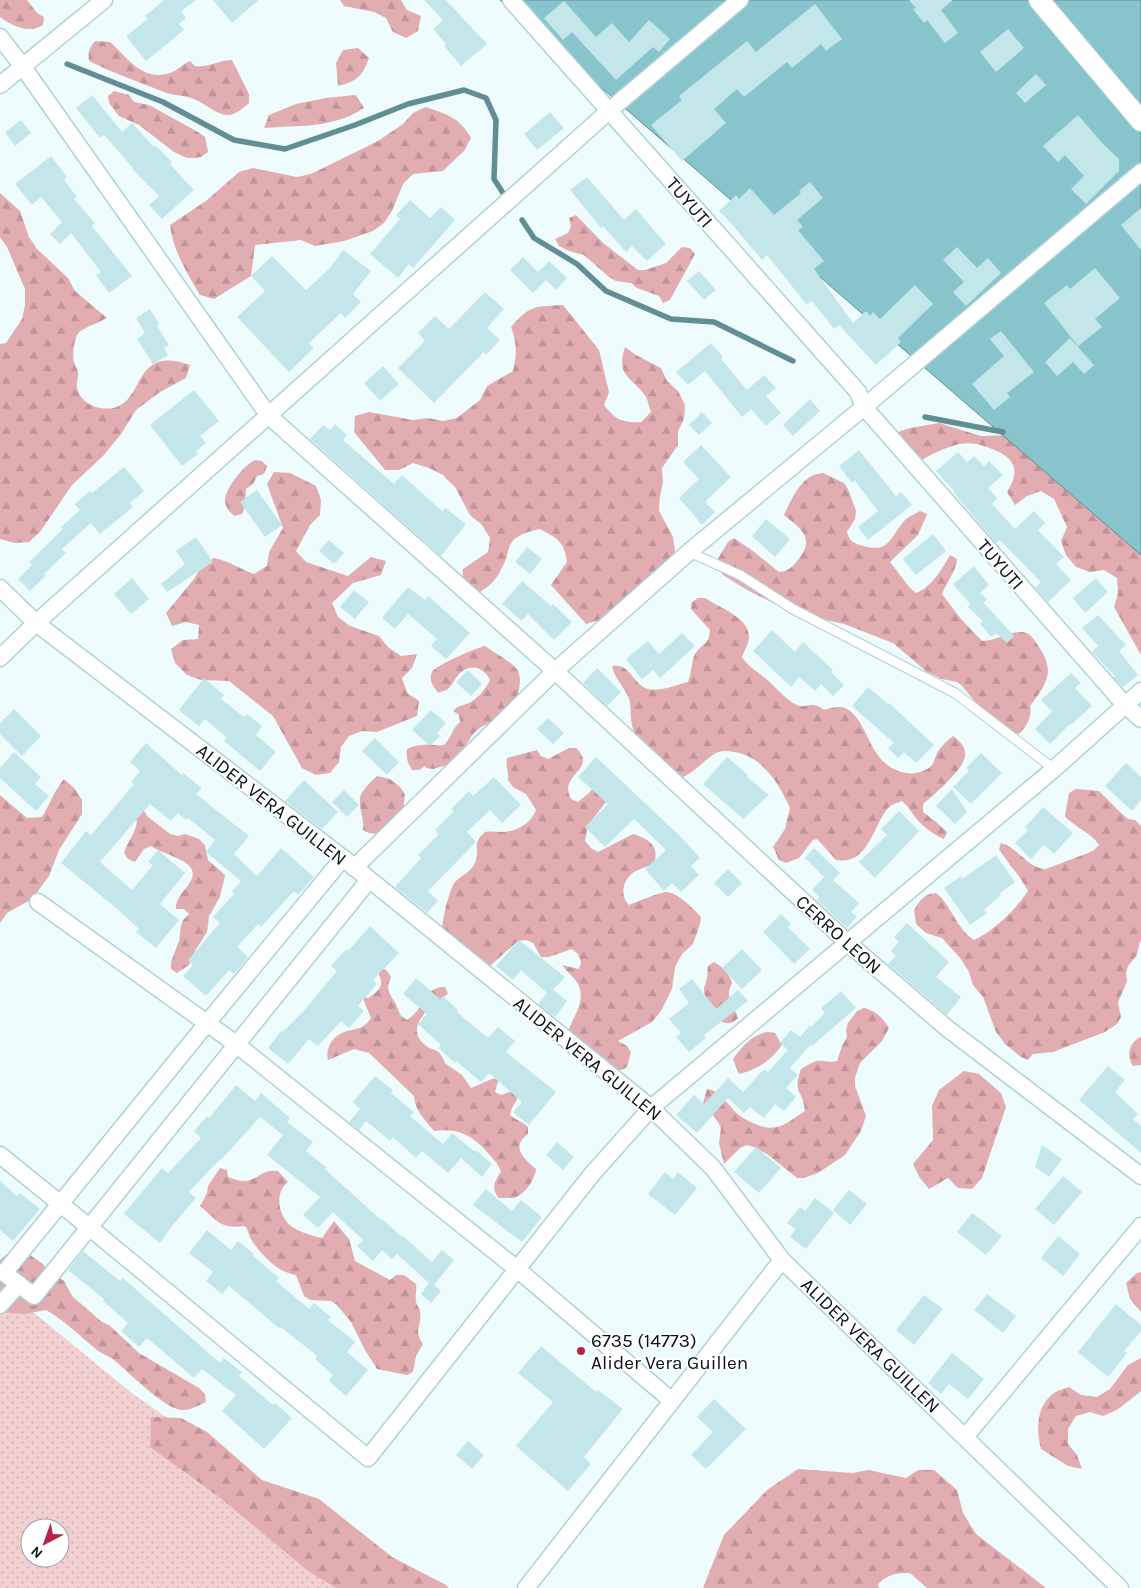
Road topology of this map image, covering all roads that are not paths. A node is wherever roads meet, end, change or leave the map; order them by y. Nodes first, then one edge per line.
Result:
1 (104, 0) edge
2 (511, 0) edge
3 (740, 0) edge
4 (1039, 0) edge
5 (0, 37) edge
6 (23, 66) junction
7 (0, 86) edge
8 (610, 110) junction
9 (1141, 121) edge
10 (1141, 172) edge
11 (864, 407) junction
12 (269, 416) junction
13 (689, 552) junction
14 (0, 588) edge
15 (36, 624) junction
16 (0, 658) edge
17 (555, 671) junction
18 (1141, 691) edge
19 (1125, 705) junction
20 (1141, 719) edge
21 (1054, 769) junction
22 (349, 863) junction
23 (369, 880) junction
24 (38, 902) dead end
25 (848, 944) junction
26 (208, 1022) junction
27 (236, 1044) junction
28 (651, 1108) junction
29 (0, 1156) edge
30 (1141, 1176) edge
31 (60, 1205) junction
32 (1141, 1226) edge
33 (89, 1227) junction
34 (782, 1260) junction
35 (517, 1269) junction
36 (19, 1284) junction
37 (0, 1305) edge
38 (672, 1400) junction
39 (965, 1437) junction
40 (526, 1588) edge
41 (1120, 1588) edge

1 - 6 street
2 - 8 street, TUYUTI
3 - 8 street
4 - 9 street
5 - 6 street, CERRO LEON
6 - 7 street
6 - 12 street, CERRO LEON
8 - 11 street, TUYUTI
8 - 12 street
10 - 11 street
11 - 13 street
11 - 19 street, TUYUTI
12 - 15 street
12 - 17 street, CERRO LEON
13 - 17 street
13 - 21 lane
14 - 15 street, ALIDER VERA GUILLEN
15 - 16 street
15 - 22 street, ALIDER VERA GUILLEN
17 - 22 street
17 - 25 street, CERRO LEON
18 - 19 street
19 - 20 street, TUYUTI
19 - 21 street
21 - 25 street
22 - 23 street, ALIDER VERA GUILLEN
22 - 26 street
23 - 27 street
23 - 28 street, ALIDER VERA GUILLEN
24 - 26 street
25 - 28 street
25 - 30 street, CERRO LEON
26 - 27 street
26 - 31 street
27 - 33 street
27 - 35 street
28 - 34 street, ALIDER VERA GUILLEN
28 - 35 street
29 - 31 street
31 - 33 street
31 - 36 street
32 - 39 street
33 - 35 street
33 - 36 street
34 - 38 street
34 - 39 street, ALIDER VERA GUILLEN
35 - 38 street
36 - 37 street
38 - 40 street
39 - 41 street, ALIDER VERA GUILLEN

